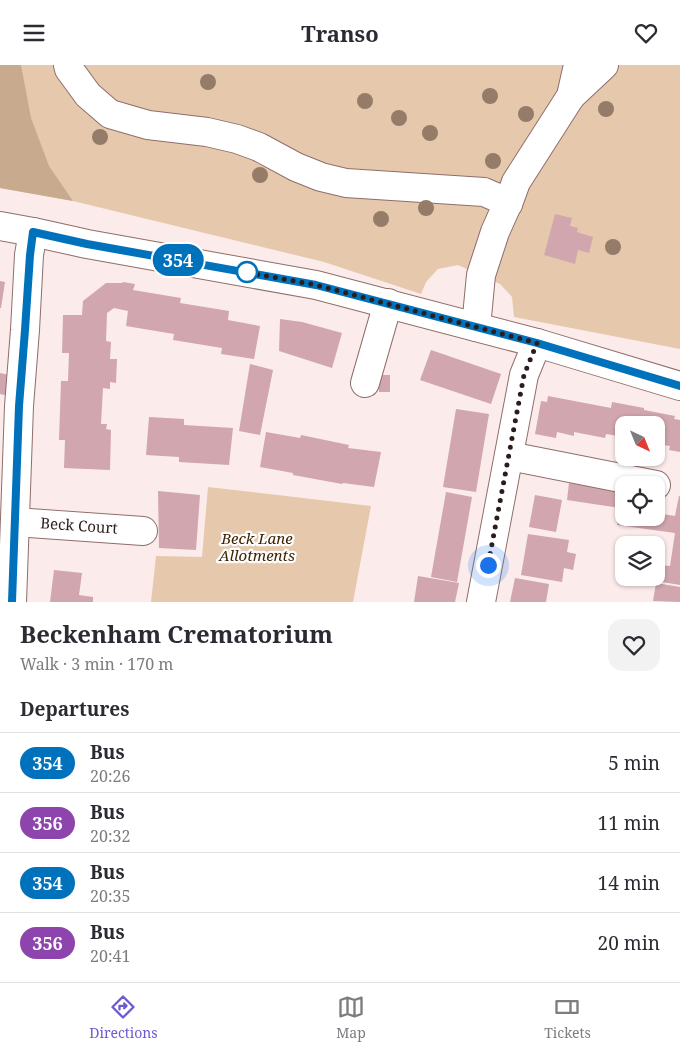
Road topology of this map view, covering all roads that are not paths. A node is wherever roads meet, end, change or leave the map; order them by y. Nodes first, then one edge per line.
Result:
1 (68, 65) edge
2 (578, 65) edge
3 (604, 65) edge
4 (572, 96) junction
5 (508, 204) junction
6 (0, 226) edge
7 (33, 232) junction
8 (388, 303) junction
9 (476, 327) junction
10 (537, 343) junction
11 (365, 383) dead end
12 (680, 386) edge
13 (9, 404) edge
14 (509, 456) junction
15 (615, 477) edge
16 (15, 522) junction
17 (142, 531) dead end
18 (12, 602) edge
19 (481, 602) edge

1 - 5 street
2 - 4 street
3 - 4 street
4 - 5 street
5 - 9 street
6 - 7 street
7 - 8 street
7 - 13 street
8 - 9 street
8 - 11 street
9 - 10 street
10 - 12 street
10 - 14 street
13 - 16 street
14 - 15 street
14 - 19 street
16 - 17 street, Beck Court
16 - 18 street

